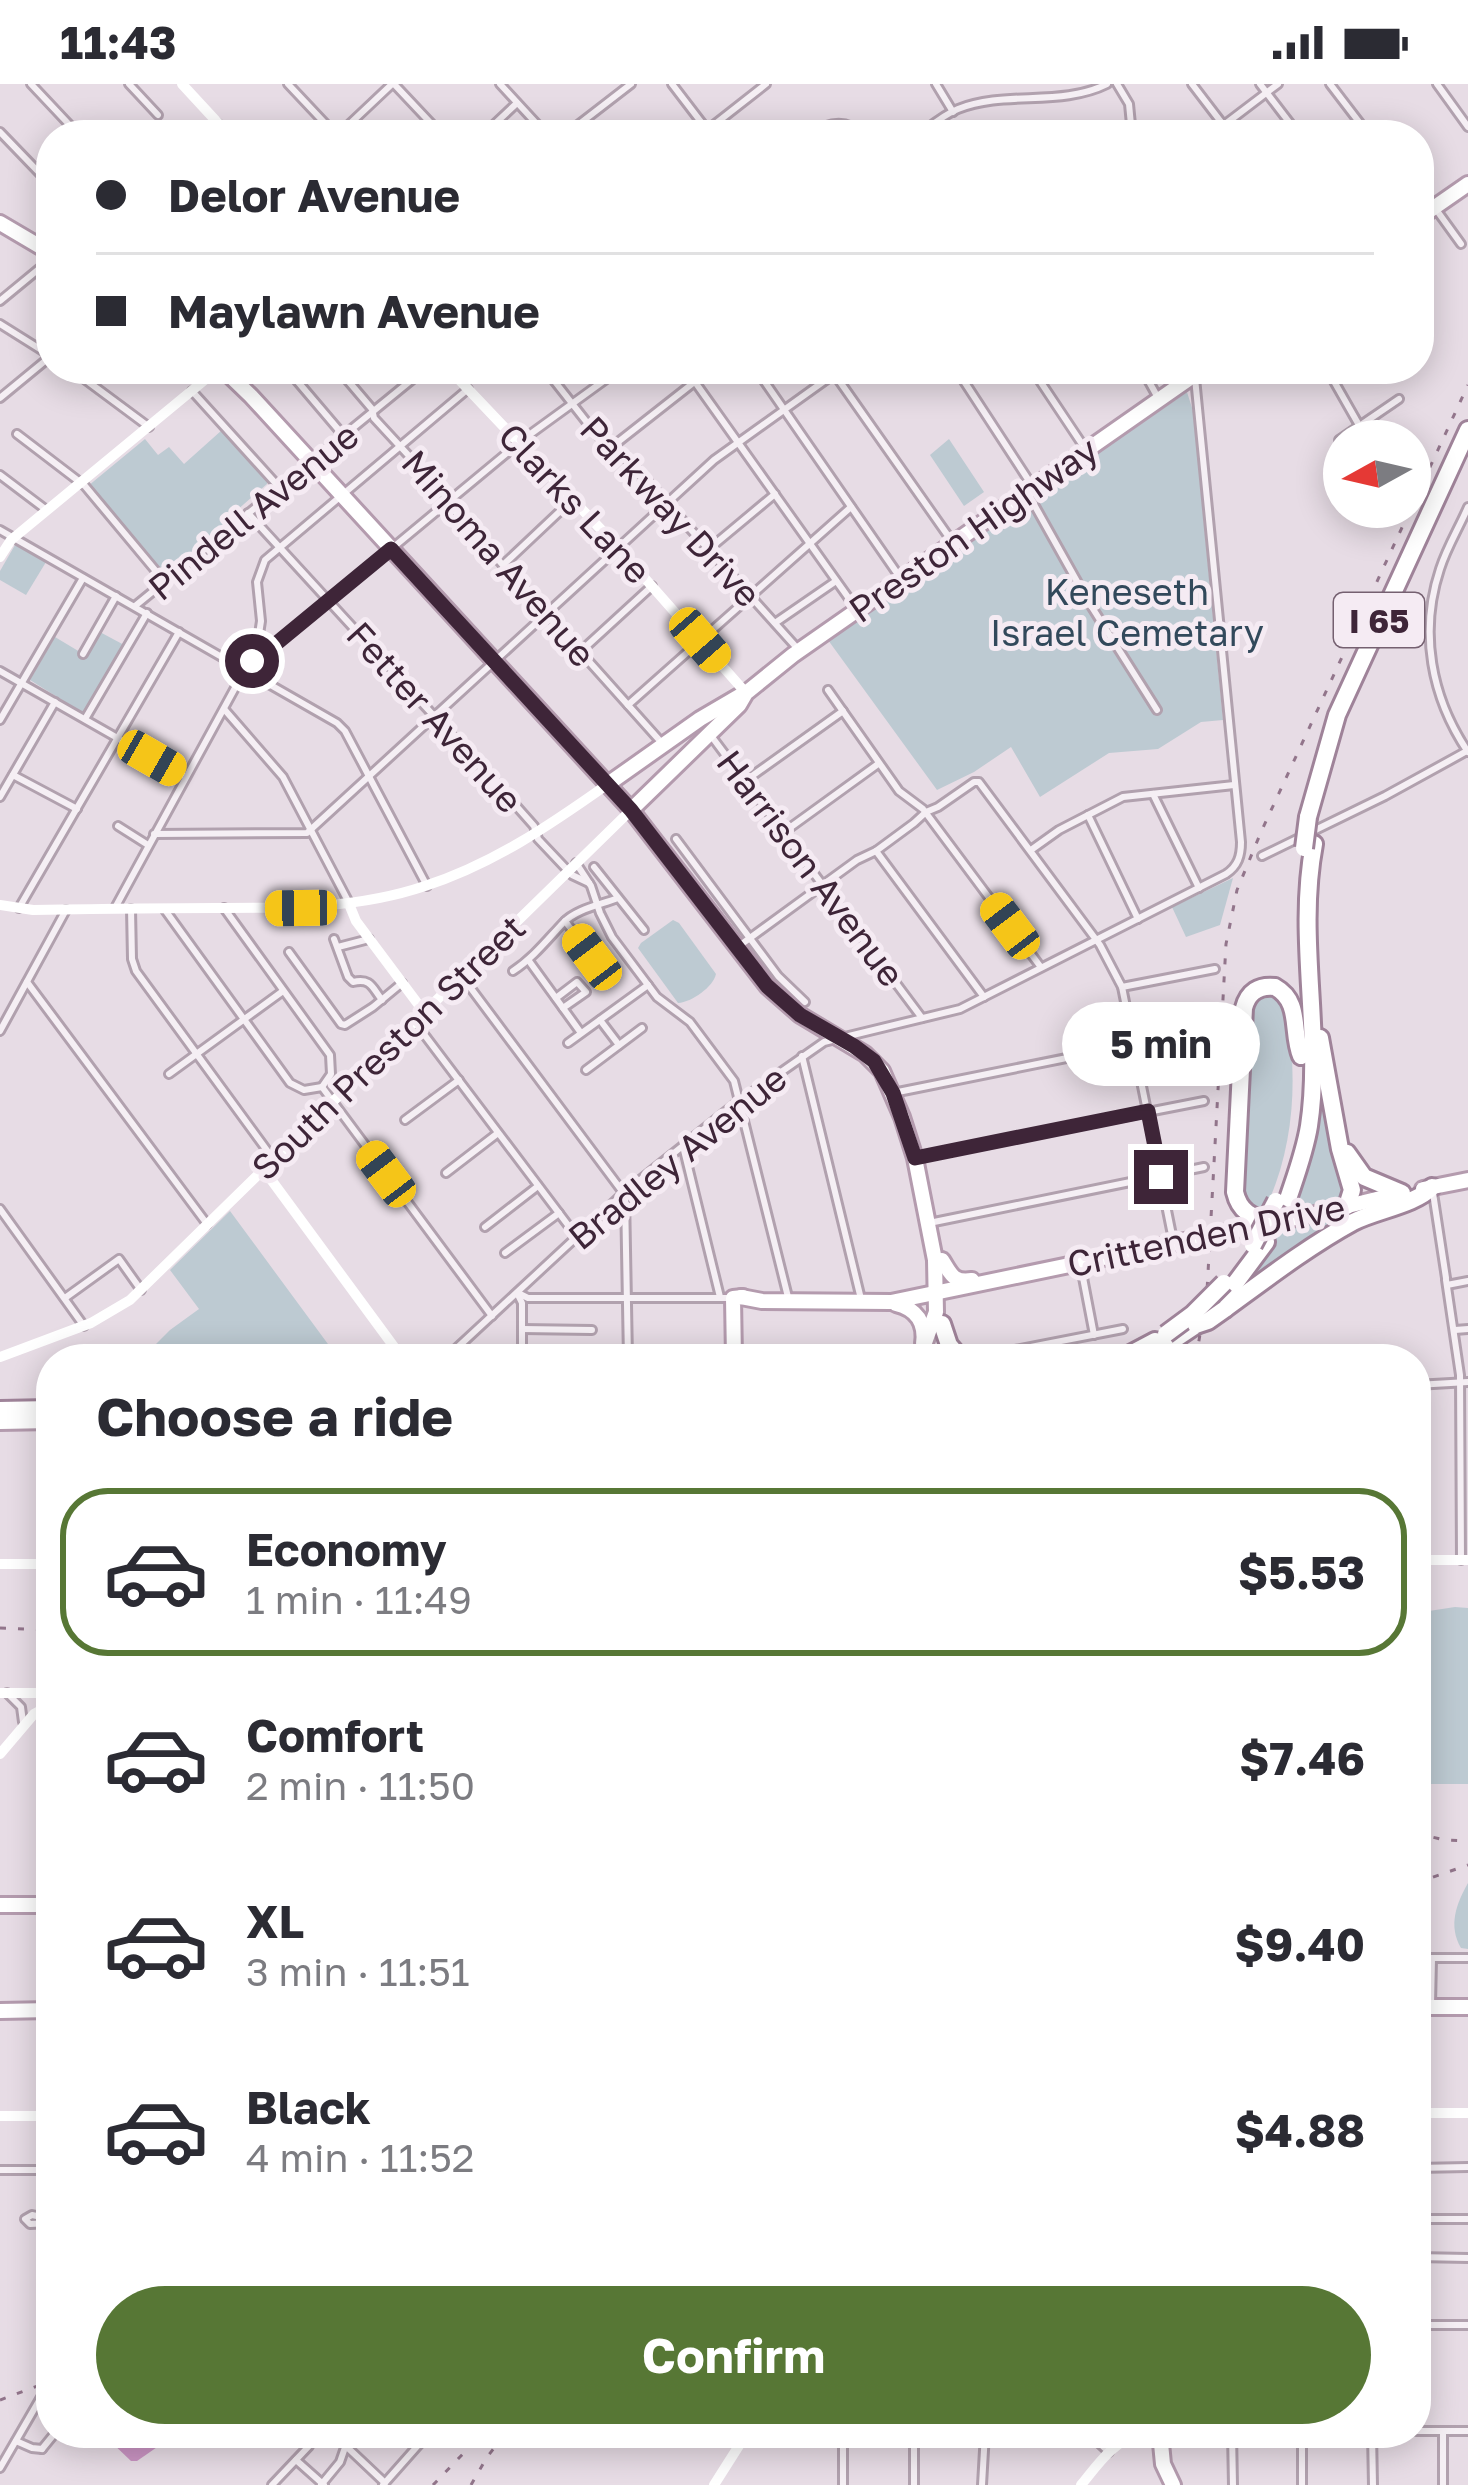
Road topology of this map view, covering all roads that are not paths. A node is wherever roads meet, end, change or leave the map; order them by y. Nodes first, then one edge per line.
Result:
1 (31, 84) edge
2 (129, 84) edge
3 (182, 84) edge
4 (288, 84) edge
5 (393, 84) edge
6 (631, 84) edge
7 (672, 84) edge
8 (766, 84) edge
9 (936, 84) edge
10 (1107, 84) edge
11 (1117, 84) edge
12 (1192, 84) edge
13 (1260, 84) edge
14 (1278, 84) edge
15 (1330, 84) edge
16 (1437, 84) edge
17 (502, 85) edge
18 (1267, 92) junction
19 (517, 103) junction
20 (953, 112) junction
21 (158, 115) dead end
22 (1465, 116) edge
23 (65, 120) edge
24 (214, 120) edge
25 (323, 120) edge
26 (353, 120) edge
27 (428, 120) edge
28 (499, 120) edge
29 (533, 120) edge
30 (584, 120) edge
31 (697, 120) edge
32 (722, 120) edge
33 (941, 120) edge
34 (1131, 120) edge
35 (1220, 120) edge
36 (1231, 120) edge
37 (1288, 120) edge
38 (1358, 120) edge
39 (1468, 128) edge
40 (0, 132) edge
41 (36, 169) edge
42 (1468, 184) edge
43 (1435, 207) joint
44 (0, 223) edge
45 (1461, 244) dead end
46 (36, 246) edge
47 (36, 269) edge
48 (0, 301) edge
49 (0, 324) edge
50 (36, 347) edge
51 (36, 368) edge
52 (91, 384) edge
53 (201, 384) edge
54 (235, 384) edge
55 (300, 384) edge
56 (350, 384) edge
57 (407, 384) edge
58 (464, 384) edge
59 (556, 384) edge
60 (600, 384) edge
61 (692, 384) edge
62 (696, 384) edge
63 (766, 384) edge
64 (818, 384) edge
65 (846, 384) edge
66 (965, 384) edge
67 (1042, 384) edge
68 (1150, 384) edge
69 (1179, 384) edge
70 (1198, 384) edge
71 (1336, 384) edge
72 (468, 388) junction
73 (192, 391) junction
74 (0, 398) edge
75 (1159, 399) junction
76 (1400, 399) dead end
77 (573, 405) junction
78 (784, 411) junction
79 (373, 413) junction
80 (1357, 420) edge
81 (1369, 420) edge
82 (148, 427) junction
83 (1468, 430) edge
84 (17, 434) dead end
85 (343, 436) junction
86 (519, 443) junction
87 (738, 443) junction
88 (399, 445) junction
89 (614, 446) junction
90 (1086, 450) junction
91 (1468, 453) edge
92 (311, 461) junction
93 (0, 475) edge
94 (81, 483) junction
95 (279, 488) junction
96 (1029, 489) junction
97 (341, 494) junction
98 (775, 494) junction
99 (573, 499) junction
100 (448, 501) junction
101 (667, 503) junction
102 (851, 507) junction
103 (47, 511) junction
104 (1468, 512) edge
105 (248, 513) junction
106 (0, 530) edge
107 (15, 538) junction
108 (953, 542) junction
109 (809, 544) junction
110 (278, 546) junction
111 (617, 547) junction
112 (391, 549) junction
113 (709, 549) junction
114 (0, 557) edge
115 (503, 565) junction
116 (84, 577) junction
117 (902, 579) junction
118 (836, 581) junction
119 (165, 582) junction
120 (652, 586) junction
121 (116, 596) junction
122 (750, 596) junction
123 (328, 601) junction
124 (135, 606) junction
125 (856, 610) junction
126 (147, 613) junction
127 (545, 614) junction
128 (775, 623) junction
129 (179, 632) junction
130 (700, 640) junction
131 (800, 651) junction
132 (580, 652) junction
133 (82, 654) dead end
134 (256, 654) junction
135 (494, 660) junction
136 (247, 670) junction
137 (0, 671) edge
138 (22, 683) junction
139 (828, 690) dead end
140 (746, 693) junction
141 (55, 702) junction
142 (628, 705) junction
143 (224, 709) junction
144 (1157, 710) dead end
145 (843, 711) junction
146 (434, 715) junction
147 (84, 719) junction
148 (0, 720) edge
149 (705, 726) junction
150 (117, 738) junction
151 (663, 745) junction
152 (1468, 751) edge
153 (879, 762) junction
154 (13, 775) junction
155 (369, 775) junction
156 (185, 777) junction
157 (745, 781) junction
158 (608, 784) junction
159 (1235, 784) junction
160 (1152, 792) junction
161 (0, 797) edge
162 (76, 809) junction
163 (631, 810) junction
164 (926, 812) junction
165 (1088, 815) junction
166 (118, 826) dead end
167 (311, 829) junction
168 (1312, 831) junction
169 (784, 832) junction
170 (536, 833) junction
171 (154, 834) junction
172 (676, 839) dead end
173 (148, 845) junction
174 (1031, 850) junction
175 (876, 851) junction
176 (1262, 856) dead end
177 (572, 867) junction
178 (594, 867) dead end
179 (823, 884) junction
180 (427, 886) junction
181 (1199, 888) junction
182 (618, 898) junction
183 (350, 904) junction
184 (0, 905) edge
185 (597, 905) junction
186 (19, 908) junction
187 (224, 908) junction
188 (114, 909) junction
189 (131, 909) junction
190 (165, 909) junction
191 (66, 910) junction
192 (1138, 919) junction
193 (566, 921) junction
194 (644, 930) dead end
195 (369, 938) junction
196 (750, 938) junction
197 (1097, 940) junction
198 (1307, 947) junction
199 (736, 948) junction
200 (289, 952) dead end
201 (592, 957) dead end
202 (529, 961) junction
203 (1042, 968) junction
204 (1215, 969) dead end
205 (513, 971) dead end
206 (461, 975) junction
207 (27, 982) junction
208 (402, 983) junction
209 (648, 985) junction
210 (1123, 987) junction
211 (283, 991) junction
212 (984, 997) junction
213 (556, 998) junction
214 (382, 1000) junction
215 (805, 1002) dead end
216 (563, 1008) junction
217 (419, 1017) junction
218 (922, 1018) junction
219 (243, 1020) junction
220 (600, 1020) junction
221 (642, 1028) dead end
222 (1211, 1029) dead end
223 (0, 1031) edge
224 (581, 1033) junction
225 (837, 1037) junction
226 (568, 1043) dead end
227 (1135, 1045) junction
228 (619, 1046) junction
229 (197, 1055) junction
230 (802, 1056) junction
231 (1301, 1056) junction
232 (586, 1070) dead end
233 (169, 1074) dead end
234 (459, 1080) junction
235 (322, 1087) junction
236 (893, 1093) junction
237 (740, 1100) junction
238 (1204, 1101) dead end
239 (332, 1102) junction
240 (1332, 1107) junction
241 (1148, 1111) junction
242 (405, 1120) dead end
243 (498, 1133) junction
244 (682, 1146) junction
245 (915, 1158) junction
246 (274, 1160) junction
247 (1204, 1168) dead end
248 (264, 1170) junction
249 (446, 1174) dead end
250 (1161, 1177) junction
251 (1468, 1180) edge
252 (921, 1184) junction
253 (538, 1186) junction
254 (1432, 1187) junction
255 (624, 1193) junction
256 (1402, 1193) junction
257 (1282, 1200) junction
258 (1347, 1207) junction
259 (0, 1209) edge
260 (559, 1213) junction
261 (934, 1222) junction
262 (1272, 1223) junction
263 (207, 1225) junction
264 (485, 1227) dead end
265 (577, 1238) junction
266 (1173, 1243) junction
267 (505, 1253) dead end
268 (938, 1260) junction
269 (1080, 1262) junction
270 (1446, 1281) junction
271 (1468, 1281) edge
272 (982, 1282) junction
273 (141, 1290) junction
274 (940, 1291) junction
275 (518, 1293) junction
276 (916, 1293) junction
277 (628, 1297) junction
278 (1224, 1297) junction
279 (65, 1298) junction
280 (731, 1298) junction
281 (788, 1298) junction
282 (861, 1300) junction
283 (762, 1301) junction
284 (891, 1302) junction
285 (492, 1316) junction
286 (942, 1324) junction
287 (84, 1326) junction
288 (522, 1329) junction
289 (1123, 1329) dead end
290 (1468, 1329) edge
291 (592, 1330) dead end
292 (1455, 1330) junction
293 (733, 1333) junction
294 (1094, 1335) junction
295 (1165, 1341) junction
296 (392, 1344) edge
297 (462, 1344) edge
298 (522, 1344) edge
299 (628, 1344) edge
300 (733, 1344) edge
301 (924, 1344) edge
302 (928, 1344) edge
303 (931, 1344) edge
304 (949, 1344) edge
305 (1047, 1344) edge
306 (1158, 1344) edge
307 (1162, 1344) edge
308 (0, 1357) edge
309 (1464, 1382) edge
310 (1431, 1384) edge
311 (0, 1401) edge
312 (36, 1403) edge
313 (36, 1406) edge
314 (0, 1410) edge
315 (36, 1421) edge
316 (0, 1422) edge
317 (1431, 1560) edge
318 (1464, 1560) edge
319 (0, 1564) edge
320 (36, 1564) edge
321 (4, 1693) edge
322 (36, 1693) edge
323 (36, 1713) edge
324 (22, 1725) junction
325 (0, 1754) edge
326 (0, 1905) edge
327 (36, 1905) edge
328 (1432, 1958) joint
329 (1468, 1958) edge
330 (1431, 1964) edge
331 (1468, 2007) edge
332 (1431, 2008) edge
333 (0, 2011) edge
334 (36, 2011) edge
335 (1431, 2113) edge
336 (1468, 2113) edge
337 (0, 2116) edge
338 (36, 2116) edge
339 (1431, 2168) edge
340 (1468, 2168) edge
341 (0, 2170) edge
342 (36, 2170) edge
343 (1431, 2219) edge
344 (1468, 2219) edge
345 (1431, 2258) edge
346 (1468, 2258) edge
347 (1431, 2325) edge
348 (1468, 2325) edge
349 (36, 2406) edge
350 (1431, 2431) edge
351 (1443, 2431) junction
352 (1468, 2431) edge
353 (18, 2438) junction
354 (36, 2446) edge
355 (307, 2448) edge
356 (345, 2448) edge
357 (348, 2448) edge
358 (416, 2448) edge
359 (737, 2448) edge
360 (843, 2448) edge
361 (914, 2448) edge
362 (984, 2448) edge
363 (1113, 2448) edge
364 (1161, 2448) edge
365 (1232, 2448) edge
366 (1302, 2448) edge
367 (1372, 2448) edge
368 (296, 2460) junction
369 (0, 2468) edge
370 (322, 2484) edge
371 (384, 2484) edge
372 (272, 2485) edge
373 (714, 2485) edge
374 (843, 2485) edge
375 (914, 2485) edge
376 (982, 2485) edge
377 (1081, 2485) edge
378 (1173, 2485) edge
379 (1233, 2485) edge
380 (1302, 2485) edge
381 (1372, 2485) edge
382 (1443, 2485) edge

1 - 23 street
2 - 21 street
3 - 24 main road
4 - 25 street
5 - 26 street
5 - 27 street
6 - 30 street
7 - 31 street
8 - 32 street
9 - 20 street
10 - 20 street
11 - 34 street
12 - 35 street
13 - 18 street
14 - 18 street
15 - 38 street
16 - 22 street
17 - 19 street
18 - 36 street
18 - 37 street
19 - 28 street
19 - 29 street
20 - 33 street
22 - 39 street
40 - 41 street
42 - 43 main road
43 - 45 street
44 - 46 main road
47 - 48 street
49 - 50 street
51 - 74 street
52 - 82 street
53 - 73 main road
54 - 92 main road
55 - 85 street
56 - 79 street, Minoma Avenue
57 - 79 street, Pindell Avenue
58 - 72 main road, Clarks Lane
59 - 77 street, Parkway Drive
60 - 77 street
61 - 89 street
62 - 87 street
63 - 78 street
64 - 78 street
65 - 108 street
66 - 96 street
67 - 90 street
68 - 75 street
69 - 75 main road, Preston Highway
70 - 159 street
71 - 80 street
72 - 86 main road, Clarks Lane
72 - 88 street
73 - 82 main road
73 - 95 street
75 - 90 main road, Preston Highway
76 - 81 street
77 - 86 street
77 - 89 street, Parkway Drive
78 - 87 street
78 - 102 street
79 - 85 street, Pindell Avenue
79 - 88 street, Minoma Avenue
82 - 94 main road
83 - 168 highway, I 65
84 - 94 street
85 - 92 street, Pindell Avenue
86 - 99 main road, Clarks Lane
86 - 100 street
87 - 98 street
87 - 101 street
88 - 97 street
88 - 100 street, Minoma Avenue
89 - 101 street, Parkway Drive
90 - 96 main road, Preston Highway
91 - 168 highway, I 65
92 - 95 street, Pindell Avenue
92 - 97 main road
93 - 103 street
94 - 103 main road
94 - 119 street
95 - 105 street, Pindell Avenue
96 - 108 main road, Preston Highway
96 - 144 street
97 - 110 street
97 - 112 main road
98 - 109 street
98 - 113 street
99 - 111 main road, Clarks Lane
99 - 115 street
100 - 112 street
100 - 115 street, Minoma Avenue
101 - 111 street
101 - 113 street, Parkway Drive
102 - 109 street
102 - 117 street
103 - 107 main road
104 - 152 street
105 - 110 street, Fetter Avenue
105 - 119 street, Pindell Avenue
106 - 107 street
107 - 114 main road
107 - 116 street
108 - 117 main road, Preston Highway
109 - 118 street
109 - 122 street
110 - 123 street, Fetter Avenue
110 - 134 street
111 - 120 main road, Clarks Lane
111 - 127 street
112 - 123 street
112 - 135 main road
113 - 122 street, Parkway Drive
115 - 127 street, Minoma Avenue
116 - 121 street
116 - 138 street
117 - 125 main road, Preston Highway
118 - 125 street
118 - 128 street
119 - 124 street, Pindell Avenue
120 - 130 main road, Clarks Lane
120 - 132 street
121 - 124 street
121 - 133 street
122 - 128 street, Parkway Drive
122 - 130 street
123 - 134 street
123 - 146 street, Fetter Avenue
124 - 126 street
125 - 131 main road, Preston Highway
126 - 129 street
126 - 147 street
127 - 132 street, Minoma Avenue
127 - 135 street
128 - 131 street, Parkway Drive
129 - 136 street
129 - 150 street
130 - 140 main road, Clarks Lane
130 - 142 street
131 - 140 main road, Preston Highway
132 - 142 street, Minoma Avenue
134 - 136 street
135 - 146 street
135 - 158 main road
136 - 143 street
136 - 155 street
137 - 138 street
138 - 141 street
138 - 148 street
139 - 145 street
140 - 149 main road, Preston Highway
141 - 147 street
141 - 154 street
142 - 151 street, Minoma Avenue
143 - 156 street
143 - 167 street
145 - 153 street
145 - 157 street
146 - 155 street
146 - 170 street, Fetter Avenue
147 - 150 street
149 - 151 main road
149 - 157 street, Harrison Avenue
149 - 163 main road, South Preston Street
150 - 156 street
150 - 162 street
151 - 158 main road
152 - 168 street
153 - 164 street
153 - 169 street
154 - 161 street
154 - 162 street
155 - 167 street
155 - 180 street
156 - 171 street
157 - 169 street, Harrison Avenue
158 - 163 main road
158 - 170 main road
159 - 160 street
159 - 181 street, Bradley Avenue
160 - 165 street
160 - 181 street
162 - 186 street
163 - 177 main road, South Preston Street
163 - 199 main road
164 - 174 street
164 - 175 street
164 - 203 street
165 - 174 street
165 - 192 street
166 - 173 street
167 - 171 street
167 - 183 street
168 - 176 street
168 - 198 highway, I 65
168 - 231 highway, I 65
169 - 179 street, Harrison Avenue
170 - 177 street, Fetter Avenue
170 - 180 main road
171 - 173 street
172 - 196 street
173 - 188 street
174 - 197 street
175 - 179 street
175 - 212 street
177 - 185 street
177 - 206 main road, South Preston Street
178 - 182 street
179 - 196 street
179 - 218 street, Harrison Avenue
180 - 183 main road
181 - 192 street, Bradley Avenue
182 - 185 street
182 - 194 street
183 - 187 main road
183 - 195 main road
184 - 186 main road
185 - 193 street
185 - 209 street
186 - 191 main road
187 - 190 main road
187 - 211 street
188 - 189 main road
188 - 191 main road
189 - 190 main road
189 - 229 street
190 - 219 street
191 - 207 street
192 - 197 street, Bradley Avenue
193 - 201 street
193 - 202 street
195 - 208 main road
195 - 214 street
196 - 199 street
196 - 215 street
197 - 203 street, Bradley Avenue
197 - 210 street
198 - 240 highway
198 - 257 highway, I 65
199 - 225 main road
200 - 214 street
202 - 205 street
202 - 213 street
203 - 212 street, Bradley Avenue
204 - 210 street
206 - 217 main road, South Preston Street
206 - 255 street
207 - 223 street
207 - 263 street
208 - 214 street
208 - 217 main road
209 - 220 street
209 - 237 street
210 - 227 street
211 - 219 street
211 - 235 street
212 - 218 street, Bradley Avenue
213 - 216 street
213 - 216 street
216 - 224 street
217 - 234 street
217 - 239 main road, South Preston Street
218 - 225 street, Bradley Avenue
219 - 229 street
219 - 235 street
220 - 224 street
220 - 228 street
221 - 228 street
222 - 227 street
224 - 226 street
225 - 230 street, Bradley Avenue
225 - 236 main road
227 - 236 street
227 - 241 street
228 - 232 street
229 - 233 street
229 - 246 street
230 - 237 street, Bradley Avenue
230 - 282 street
231 - 257 highway, I 65
231 - 262 highway
234 - 242 street
234 - 243 street
235 - 239 street
236 - 245 main road
237 - 244 street, Bradley Avenue
237 - 281 street
238 - 241 street
239 - 246 main road, South Preston Street
239 - 285 street
240 - 256 highway
240 - 258 highway
241 - 245 street
241 - 250 street
243 - 249 street
243 - 253 street
244 - 255 street, Bradley Avenue
244 - 280 street
245 - 252 main road
246 - 248 main road, South Preston Street
247 - 250 street
248 - 263 main road, South Preston Street
248 - 296 main road
250 - 261 street
250 - 266 street
251 - 254 main road, Crittenden Drive
252 - 261 main road
252 - 268 main road
253 - 260 street
253 - 264 street
254 - 256 main road, Crittenden Drive
254 - 270 street
254 - 278 highway
255 - 265 street, Bradley Avenue
255 - 277 street
256 - 258 main road, Crittenden Drive
257 - 278 highway, I 65, bridge
258 - 262 main road, Crittenden Drive
259 - 279 street
260 - 265 street
260 - 267 street
261 - 268 main road
262 - 266 main road, Crittenden Drive
263 - 273 main road, South Preston Street
265 - 275 street, Bradley Avenue
266 - 269 main road, Crittenden Drive
268 - 272 main road
268 - 274 main road
268 - 276 main road
269 - 272 main road, Crittenden Drive
269 - 294 street
270 - 271 street
270 - 292 street
272 - 274 main road, Crittenden Drive
273 - 279 street
273 - 287 main road, South Preston Street
274 - 276 main road, Crittenden Drive
274 - 284 main road, Crittenden Drive
274 - 286 main road
274 - 302 main road
275 - 277 street, Crittenden Drive
275 - 285 street, Bradley Avenue
275 - 288 street
276 - 282 main road, Crittenden Drive
277 - 280 street, Crittenden Drive
277 - 299 street
278 - 295 highway, I 65, bridge
278 - 295 highway, I 65, bridge
279 - 287 street
280 - 281 main road, Crittenden Drive
280 - 283 main road, Crittenden Drive
280 - 293 main road
281 - 282 main road, Crittenden Drive
281 - 283 main road, Crittenden Drive
282 - 284 main road, Crittenden Drive
283 - 293 main road
284 - 301 main road
285 - 297 street, Bradley Avenue
286 - 303 main road
286 - 304 highway
287 - 308 main road, South Preston Street
288 - 291 street
288 - 298 street
289 - 294 street
290 - 292 street
292 - 309 street
293 - 300 main road
294 - 305 street
295 - 306 highway, I 65
295 - 307 highway, I 65
309 - 310 street
309 - 318 street
311 - 312 highway
313 - 314 highway
315 - 316 main road
317 - 318 main road
319 - 320 main road
321 - 322 main road
321 - 324 street
323 - 324 main road
324 - 325 main road
326 - 327 main road
328 - 329 street
328 - 330 street
331 - 332 main road
333 - 334 main road
335 - 336 main road
337 - 338 main road
339 - 340 street
341 - 342 street
343 - 344 street
345 - 346 street
347 - 348 street
349 - 353 street
350 - 351 street
351 - 352 street
351 - 382 street
353 - 354 street
353 - 369 street
355 - 368 street
356 - 370 street
357 - 371 street
358 - 371 street
359 - 373 main road
360 - 374 street
361 - 375 street
362 - 376 street
363 - 377 main road
364 - 378 main road
365 - 379 street
366 - 380 street
367 - 381 street
368 - 370 street
368 - 372 street

